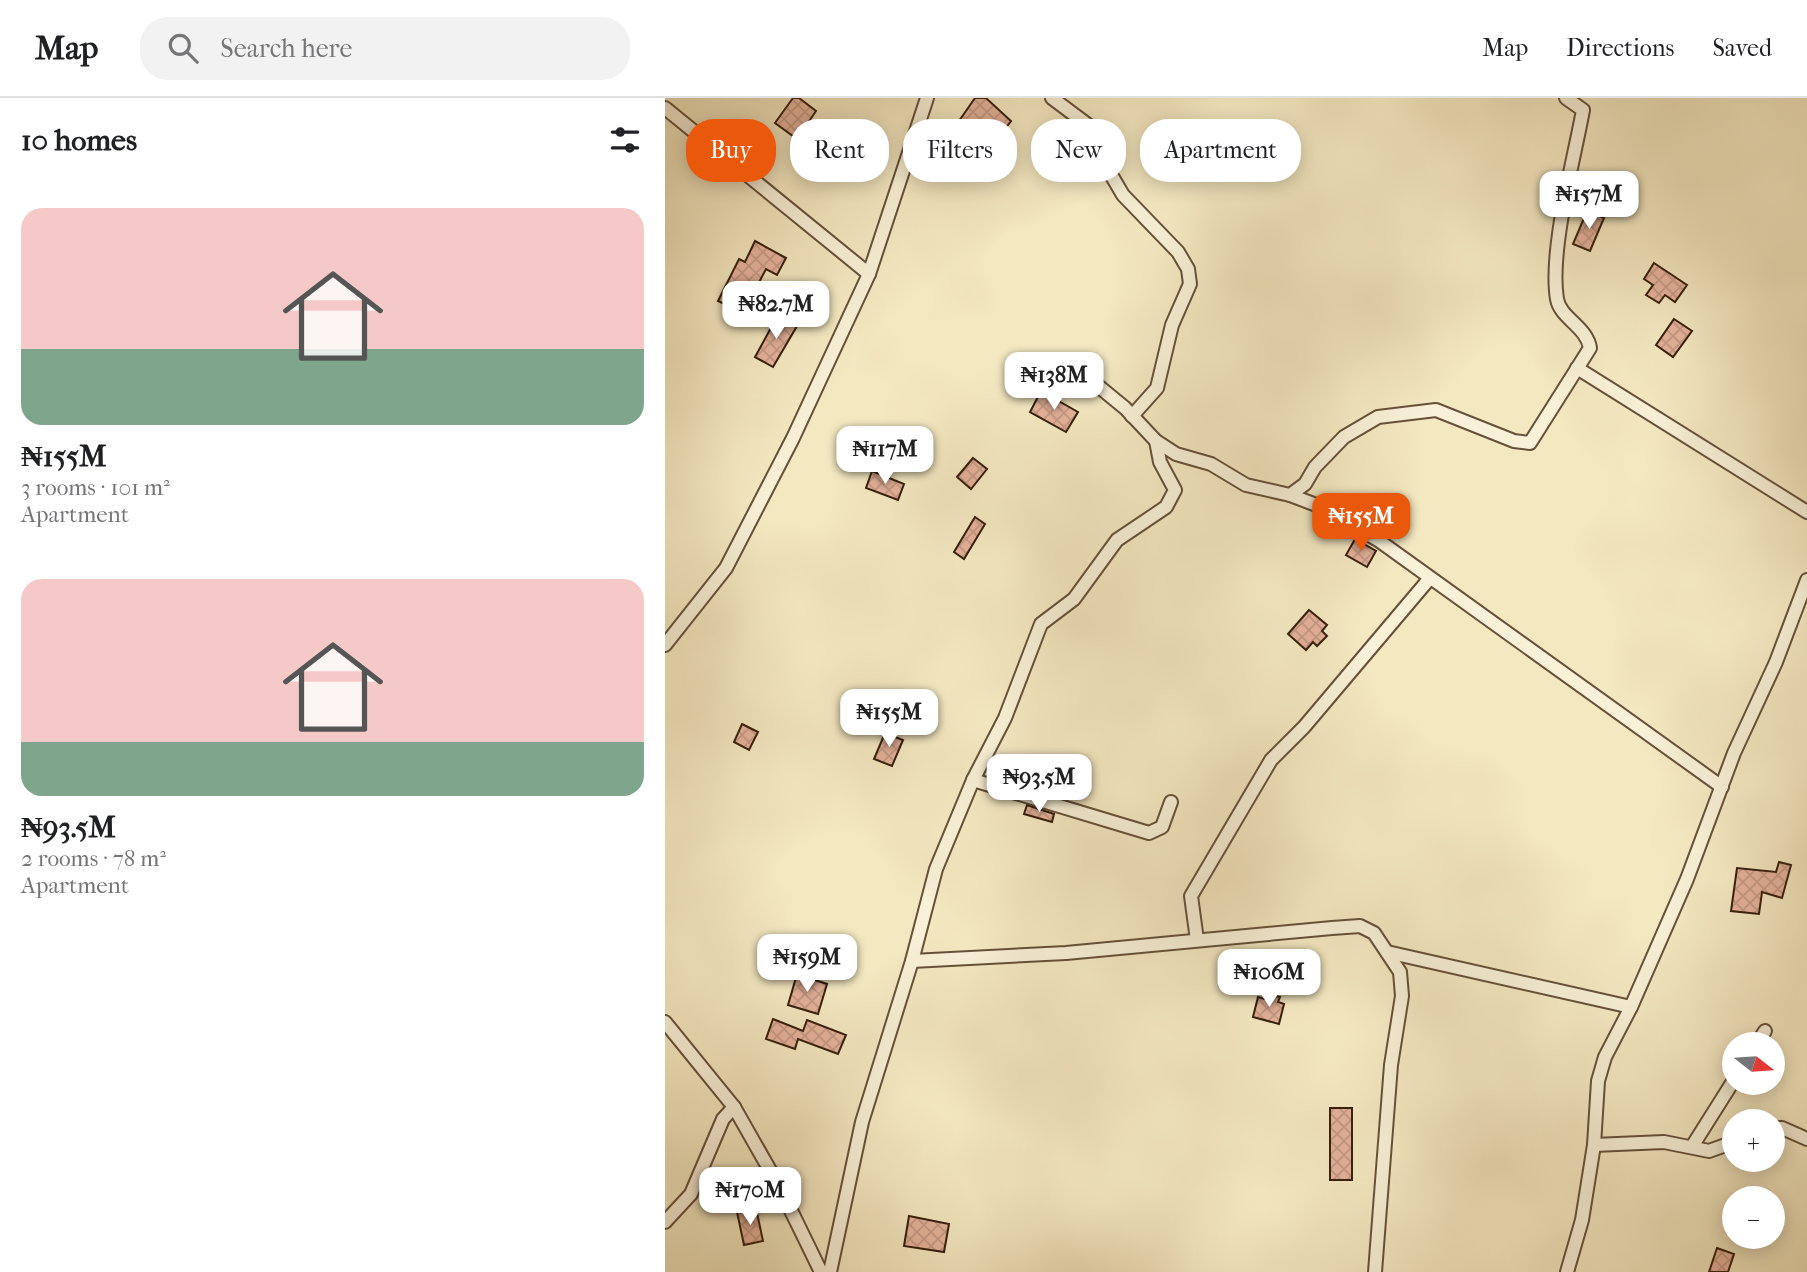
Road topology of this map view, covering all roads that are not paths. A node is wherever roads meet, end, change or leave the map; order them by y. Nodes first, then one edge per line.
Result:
1 (927, 98) edge
2 (1052, 98) edge
3 (1566, 98) edge
4 (665, 108) edge
5 (869, 274) junction
6 (1577, 368) junction
7 (1097, 385) dead end
8 (1132, 416) junction
9 (1156, 441) junction
10 (1176, 454) junction
11 (1160, 462) junction
12 (1290, 495) junction
13 (1807, 512) edge
14 (1430, 578) junction
15 (1807, 580) edge
16 (665, 645) edge
17 (973, 780) junction
18 (1721, 787) junction
19 (1171, 802) dead end
20 (1197, 940) junction
21 (1387, 953) junction
22 (912, 961) junction
23 (1631, 1007) junction
24 (665, 1022) edge
25 (1724, 1096) edge
26 (734, 1107) junction
27 (1785, 1129) edge
28 (1807, 1139) edge
29 (1594, 1145) junction
30 (1693, 1145) junction
31 (1722, 1146) edge
32 (665, 1222) edge
33 (821, 1272) edge
34 (830, 1272) edge
35 (1375, 1272) edge
36 (1567, 1272) edge

1 - 5 street
2 - 8 street
3 - 6 street
4 - 5 street
5 - 16 street
6 - 12 street
6 - 13 street
7 - 8 street
8 - 9 street
9 - 10 street
9 - 11 street
10 - 11 street
10 - 12 street
11 - 17 street
12 - 14 street
14 - 18 street
14 - 20 street
15 - 18 street
17 - 19 street
17 - 22 street
18 - 23 street
20 - 21 street
20 - 22 street
21 - 23 street
21 - 35 street
22 - 34 street
23 - 29 street
24 - 26 street
25 - 30 street
26 - 32 street
26 - 33 street
27 - 28 street
29 - 30 street
29 - 36 street
30 - 31 street

